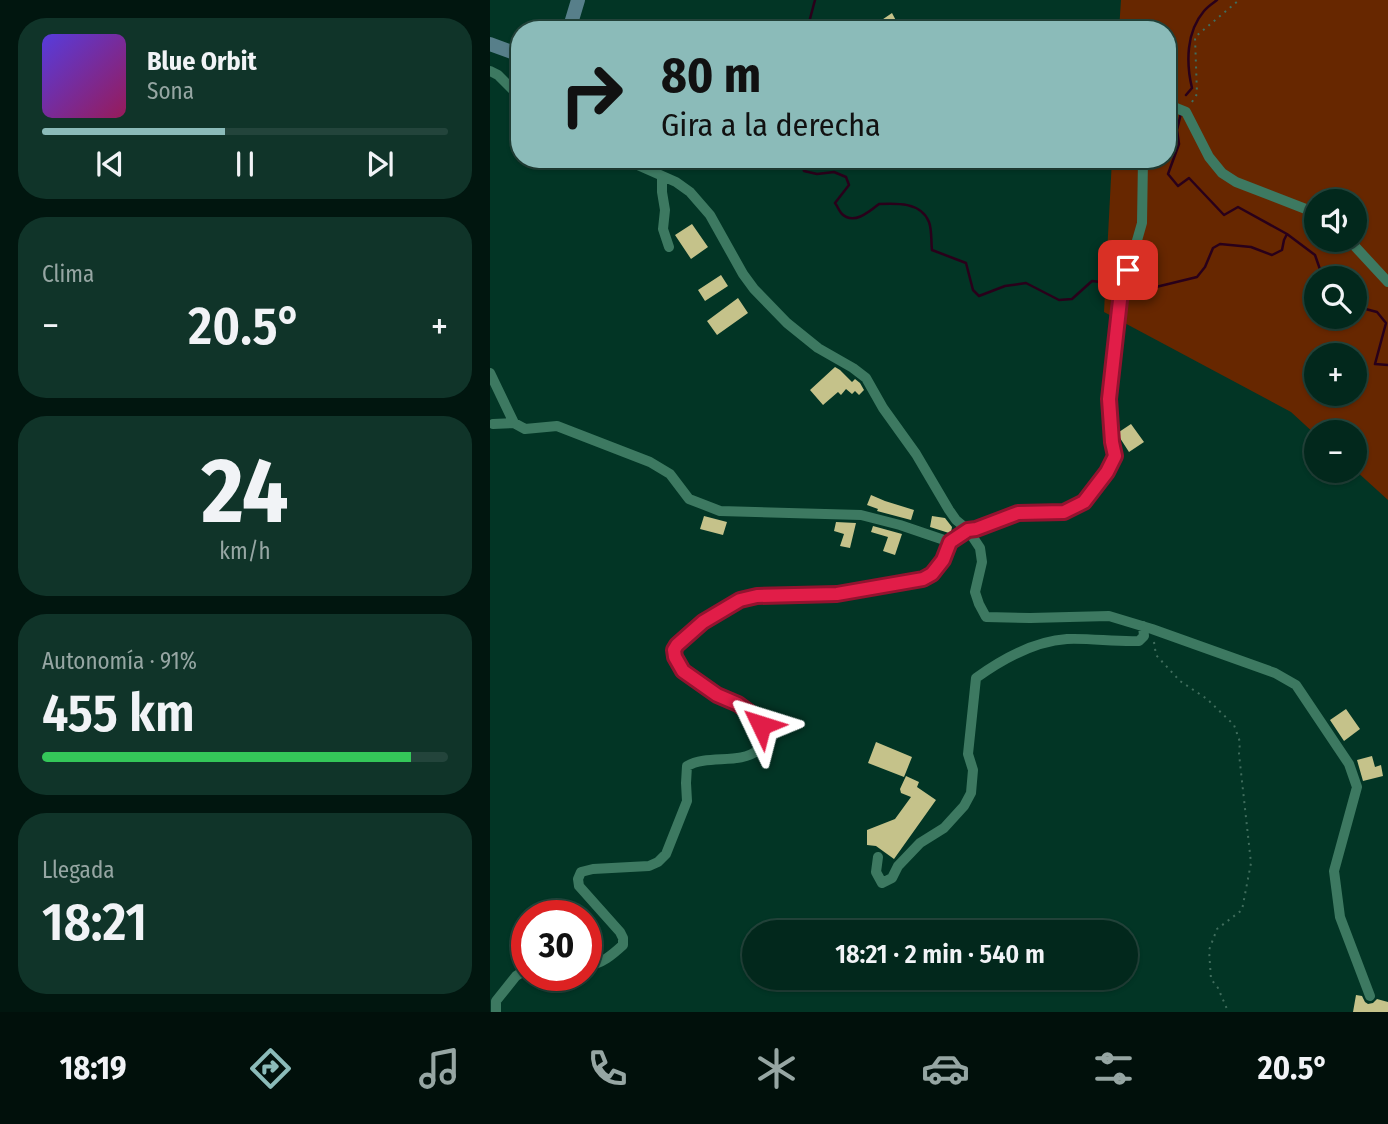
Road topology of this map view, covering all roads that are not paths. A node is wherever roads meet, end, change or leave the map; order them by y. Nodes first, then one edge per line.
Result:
1 (578, 0) edge
2 (572, 21) edge
3 (490, 44) edge
4 (511, 52) edge
5 (490, 71) edge
6 (511, 88) edge
7 (1176, 108) edge
8 (644, 168) edge
9 (1143, 168) edge
10 (662, 176) junction
11 (1304, 209) edge
12 (669, 247) dead end
13 (1360, 252) edge
14 (1388, 282) edge
15 (490, 373) edge
16 (514, 423) junction
17 (493, 424) dead end
18 (968, 530) junction
19 (950, 542) junction
20 (1148, 627) junction
21 (878, 856) dead end
22 (591, 900) edge
23 (602, 912) edge
24 (602, 962) edge
25 (511, 982) edge
26 (1370, 996) dead end
27 (496, 1012) edge

1 - 2 street
3 - 4 street
5 - 6 street
7 - 11 street
8 - 10 street
9 - 18 street
10 - 12 street
10 - 18 street
13 - 14 street
15 - 16 street
16 - 17 street
16 - 19 street
18 - 19 street
18 - 20 street
19 - 22 street
20 - 21 street
20 - 26 street
23 - 24 street
25 - 27 street

